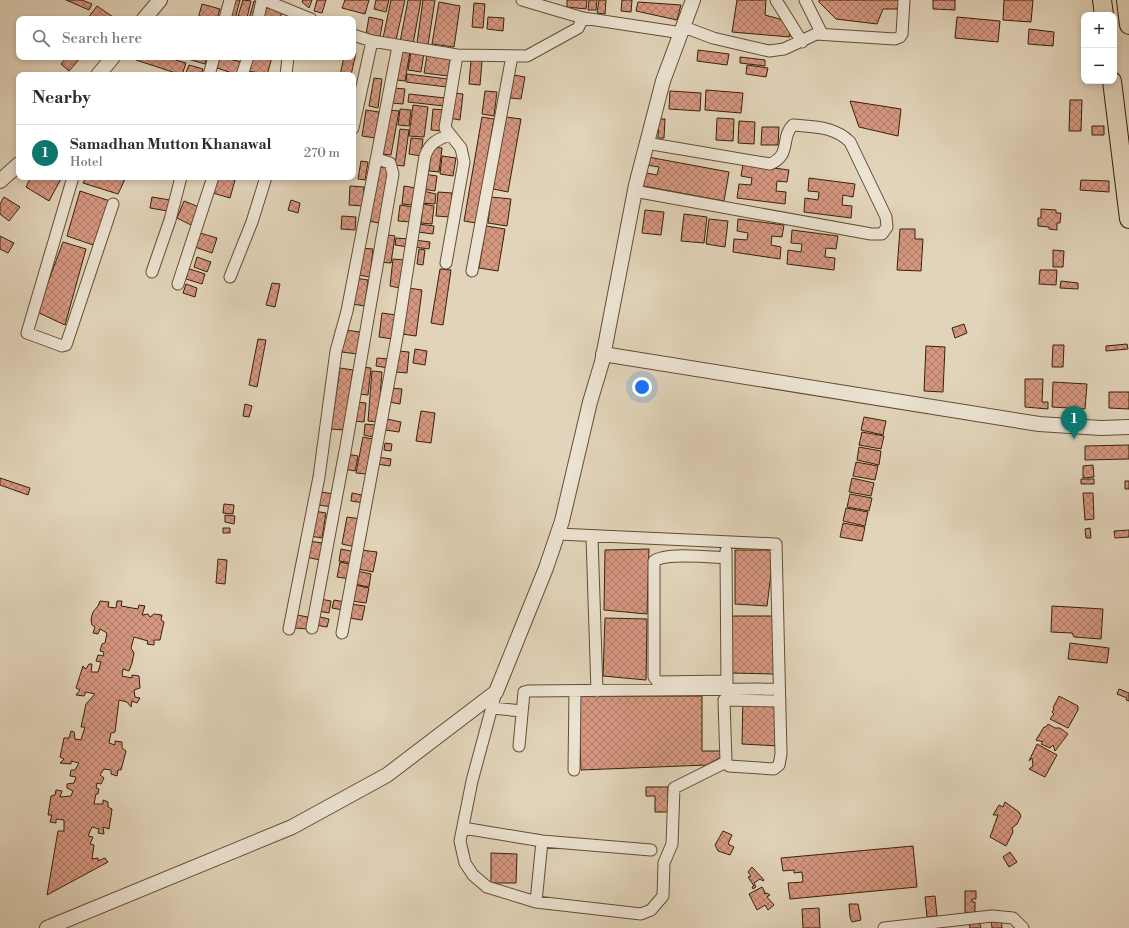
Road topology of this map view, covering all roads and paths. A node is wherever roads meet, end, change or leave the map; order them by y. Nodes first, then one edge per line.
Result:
1 (160, 0) edge
2 (230, 0) edge
3 (263, 0) edge
4 (522, 0) edge
5 (693, 0) edge
6 (776, 0) edge
7 (805, 0) edge
8 (904, 0) edge
9 (1102, 0) edge
10 (1126, 0) edge
11 (563, 6) edge
12 (1104, 12) edge
13 (291, 15) edge
14 (147, 16) edge
15 (226, 16) edge
16 (259, 16) edge
17 (583, 18) junction
18 (1129, 25) edge
19 (683, 30) junction
20 (822, 34) junction
21 (356, 36) edge
22 (372, 41) junction
23 (802, 42) junction
24 (398, 46) junction
25 (457, 55) junction
26 (512, 56) junction
27 (110, 60) edge
28 (213, 60) edge
29 (247, 60) edge
30 (288, 60) edge
31 (100, 72) edge
32 (210, 72) edge
33 (243, 72) edge
34 (286, 72) edge
35 (1112, 84) edge
36 (356, 114) edge
37 (449, 135) junction
38 (646, 143) junction
39 (376, 159) junction
40 (16, 167) edge
41 (72, 180) edge
42 (180, 180) edge
43 (211, 180) edge
44 (265, 180) edge
45 (0, 181) edge
46 (634, 191) junction
47 (113, 204) dead end
48 (1129, 219) edge
49 (446, 263) dead end
50 (472, 271) dead end
51 (152, 272) dead end
52 (230, 277) dead end
53 (178, 284) dead end
54 (603, 354) junction
55 (1129, 427) edge
56 (558, 534) junction
57 (592, 536) junction
58 (726, 541) junction
59 (726, 558) junction
60 (312, 628) dead end
61 (289, 629) dead end
62 (342, 633) dead end
63 (727, 685) junction
64 (779, 689) junction
65 (575, 691) junction
66 (597, 691) junction
67 (496, 692) junction
68 (780, 701) junction
69 (492, 708) junction
70 (522, 711) junction
71 (519, 746) dead end
72 (726, 762) junction
73 (574, 770) dead end
74 (463, 828) junction
75 (542, 841) junction
76 (652, 850) dead end
77 (536, 902) junction
78 (47, 928) edge
79 (884, 928) edge
80 (1023, 928) edge

1 - 14 street
2 - 15 street
3 - 13 street
3 - 16 street
4 - 11 street
5 - 19 street
6 - 23 street
7 - 20 street
8 - 20 street
9 - 12 main road
10 - 18 main road
11 - 17 street
17 - 19 street
17 - 26 street
19 - 23 street
19 - 38 street
20 - 23 street
21 - 22 street
22 - 24 street
22 - 36 street
24 - 25 street
24 - 39 street
25 - 26 street
25 - 37 street
26 - 50 street
27 - 31 street
28 - 32 street
29 - 33 street
30 - 34 street
35 - 48 main road
37 - 49 street
37 - 62 street
38 - 46 street
38 - 46 street
39 - 60 street
39 - 61 street
40 - 45 street
41 - 47 street
42 - 51 street
43 - 53 street
44 - 52 street
46 - 54 street
54 - 55 street
54 - 56 street
56 - 57 street
56 - 67 street
57 - 58 street
57 - 66 street
58 - 59 street
58 - 64 street
59 - 63 street
59 - 63 street
63 - 64 street
63 - 66 street
64 - 68 street
65 - 66 street
65 - 70 street
65 - 73 street
67 - 69 street
67 - 78 street
68 - 72 street
68 - 72 street
69 - 70 street
69 - 74 street
70 - 71 street
72 - 77 street
74 - 75 street
74 - 77 street
75 - 76 street
75 - 77 street
79 - 80 street

